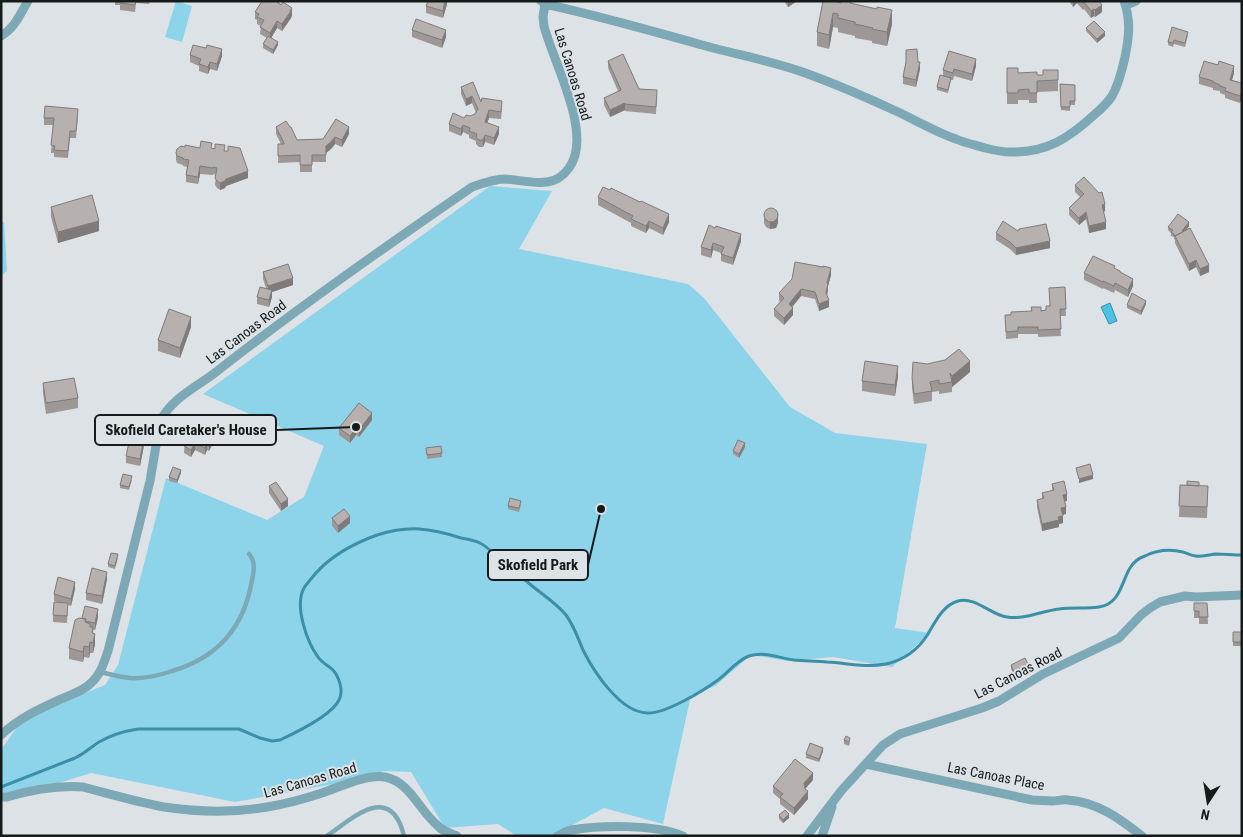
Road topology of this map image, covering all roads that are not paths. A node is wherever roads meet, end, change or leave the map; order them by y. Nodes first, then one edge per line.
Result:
1 (28, 1) edge
2 (1136, 1) edge
3 (543, 2) edge
4 (1125, 3) edge
5 (1, 36) edge
6 (249, 554) dead end
7 (1242, 594) edge
8 (100, 672) junction
9 (1, 735) edge
10 (866, 764) junction
11 (1, 797) edge
12 (836, 798) junction
13 (452, 835) edge
14 (327, 836) edge
15 (404, 836) edge
16 (557, 836) edge
17 (683, 836) edge
18 (807, 836) edge
19 (822, 836) edge
20 (1142, 836) edge

1 - 5 street
2 - 4 street
3 - 4 street, Las Canoas Road
3 - 8 street, Las Canoas Road
6 - 8 lane
7 - 10 street, Las Canoas Road
8 - 9 street, Las Canoas Road
10 - 12 street, Las Canoas Road
10 - 20 street, Las Canoas Place
11 - 13 street, Las Canoas Road
12 - 18 street, Las Canoas Road
12 - 19 street
14 - 15 lane
16 - 17 street

